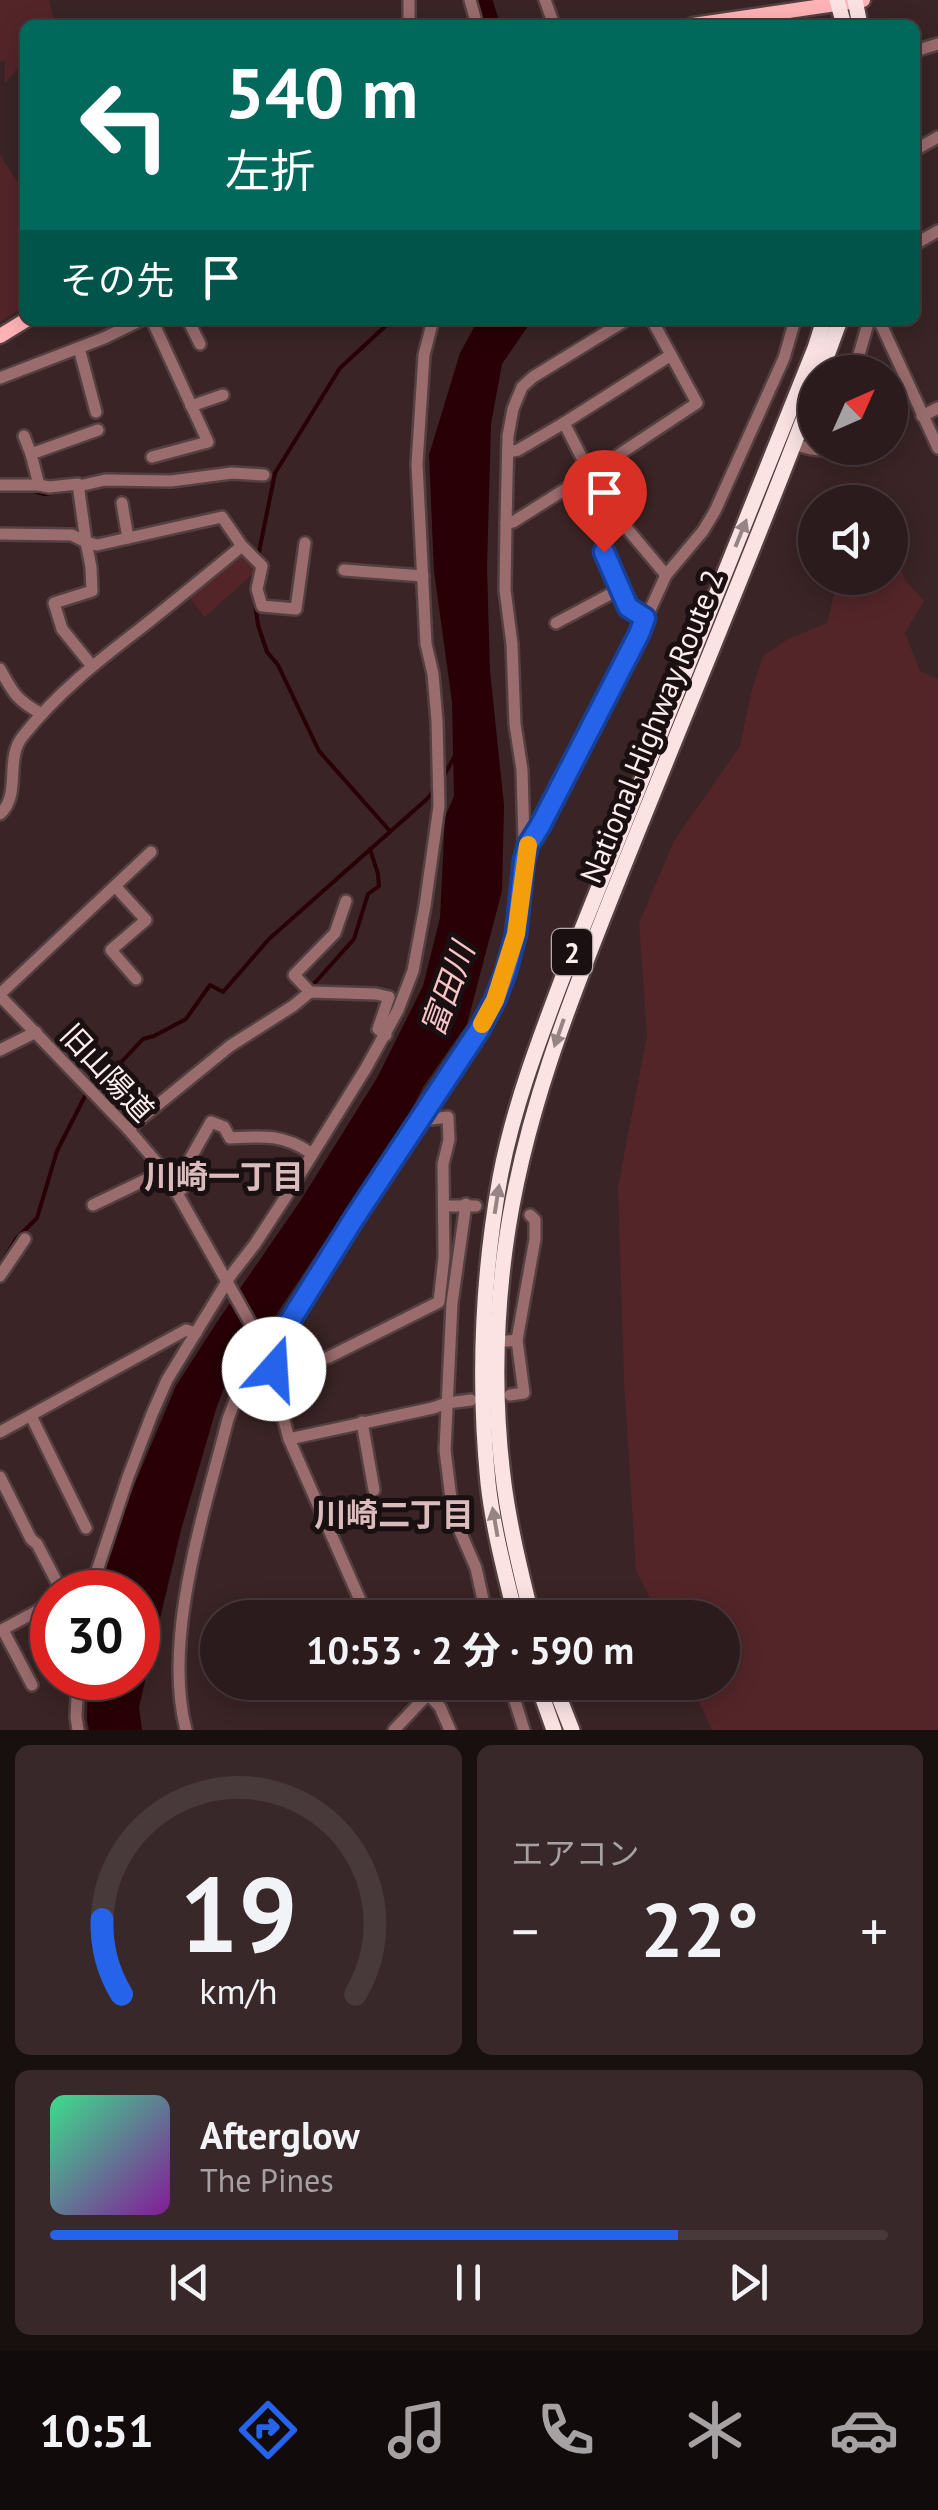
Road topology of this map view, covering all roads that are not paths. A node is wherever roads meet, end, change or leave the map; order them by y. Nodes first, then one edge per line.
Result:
1 (858, 0) edge
2 (837, 2) edge
3 (724, 20) edge
4 (131, 325) edge
5 (154, 325) edge
6 (190, 325) edge
7 (432, 325) edge
8 (618, 325) edge
9 (655, 325) edge
10 (793, 325) edge
11 (822, 325) edge
12 (838, 325) edge
13 (868, 325) edge
14 (881, 325) edge
15 (200, 344) dead end
16 (78, 348) junction
17 (672, 355) junction
18 (828, 355) edge
19 (859, 355) edge
20 (0, 378) edge
21 (223, 396) dead end
22 (97, 406) dead end
23 (192, 406) junction
24 (938, 408) edge
25 (922, 416) junction
26 (564, 423) junction
27 (98, 430) dead end
28 (798, 434) edge
29 (24, 436) dead end
30 (794, 444) junction
31 (798, 445) edge
32 (938, 448) edge
33 (508, 452) junction
34 (31, 454) junction
35 (152, 456) dead end
36 (591, 474) junction
37 (264, 475) dead end
38 (39, 485) junction
39 (0, 486) edge
40 (78, 486) junction
41 (122, 503) dead end
42 (506, 523) junction
43 (0, 534) edge
44 (128, 538) junction
45 (86, 542) junction
46 (306, 543) dead end
47 (242, 546) junction
48 (604, 552) dead end
49 (344, 570) dead end
50 (666, 575) junction
51 (422, 576) junction
52 (620, 589) junction
53 (645, 618) junction
54 (556, 623) dead end
55 (92, 666) junction
56 (0, 669) edge
57 (42, 714) junction
58 (0, 814) edge
59 (528, 845) junction
60 (152, 852) dead end
61 (115, 886) junction
62 (346, 900) dead end
63 (136, 979) dead end
64 (310, 992) junction
65 (0, 995) edge
66 (36, 1032) junction
67 (386, 1035) junction
68 (0, 1050) edge
69 (423, 1114) junction
70 (128, 1129) junction
71 (312, 1153) junction
72 (164, 1171) junction
73 (178, 1192) junction
74 (92, 1205) dead end
75 (444, 1206) junction
76 (530, 1215) dead end
77 (25, 1239) dead end
78 (0, 1276) edge
79 (230, 1286) junction
80 (196, 1334) junction
81 (517, 1340) junction
82 (498, 1342) junction
83 (270, 1359) junction
84 (510, 1395) dead end
85 (471, 1400) dead end
86 (447, 1402) junction
87 (31, 1416) junction
88 (362, 1422) junction
89 (0, 1432) edge
90 (289, 1438) junction
91 (0, 1477) edge
92 (374, 1490) dead end
93 (86, 1528) dead end
94 (51, 1570) edge
95 (98, 1570) edge
96 (360, 1600) edge
97 (484, 1600) edge
98 (512, 1600) edge
99 (528, 1600) edge
100 (30, 1615) edge
101 (2, 1631) edge
102 (30, 1680) edge
103 (77, 1700) edge
104 (422, 1700) edge
105 (434, 1700) edge
106 (515, 1700) edge
107 (543, 1700) edge
108 (561, 1700) edge
109 (78, 1730) edge
110 (186, 1730) edge
111 (394, 1730) edge
112 (450, 1730) edge
113 (524, 1730) edge
114 (554, 1730) edge
115 (572, 1730) edge

1 - 2 main road
2 - 3 main road
4 - 16 street
5 - 23 street
6 - 15 street
7 - 51 street
8 - 33 street
9 - 17 street
10 - 50 street
98 -> 11 highway, National Highway Route 2 / 2
12 - 18 highway
13 - 19 street
14 - 25 street
16 - 20 street
16 - 22 street
17 - 26 street
17 - 36 street
21 - 23 street
23 - 35 street
24 - 25 street
25 - 32 street
26 - 33 street
26 - 36 street
27 - 34 street
28 - 30 highway, National Highway Route 2 / 2
29 - 34 street
30 - 31 street
30 -> 82 highway, National Highway Route 2 / 2
33 - 42 street
34 - 38 street
36 - 42 street
36 - 50 street
37 - 40 street
38 - 39 street
38 - 40 street
40 - 45 street
41 - 44 street
42 - 59 street
43 - 45 street
44 - 45 street
44 - 47 street
45 - 55 street
46 - 47 street
47 - 55 street
48 - 52 street
49 - 51 street
50 - 53 street
51 - 67 street
52 - 53 street
52 - 54 street
53 - 59 street
55 - 57 street
56 - 57 street
57 - 58 street
59 - 69 street
60 - 61 street
61 - 63 street
61 - 65 street
62 - 64 street
64 - 67 street
64 - 70 street
65 - 66 street, 旧山陽道
66 - 68 street
66 - 70 street, 旧山陽道
67 - 71 street
69 - 75 street
69 - 83 street
70 - 72 street, 旧山陽道
71 - 73 street
71 - 79 street
72 - 73 street, 旧山陽道
72 - 74 street
73 - 79 street, 旧山陽道
75 - 83 street
75 - 86 street
76 - 81 street
77 - 78 street
79 - 80 street
79 - 83 street, 旧山陽道
80 - 87 street
80 - 95 street
81 - 82 street
81 - 84 street
82 - 99 highway, National Highway Route 2 / 2
83 - 90 street
83 - 110 street
85 - 86 street
86 - 88 street
86 - 97 street
87 - 89 street
87 - 93 street
88 - 90 street
88 - 92 street
90 - 96 street
91 - 94 street
100 - 101 street
101 - 102 street
103 - 109 street
104 - 111 street
105 - 112 street
106 - 113 street
107 - 114 highway
108 - 115 highway

